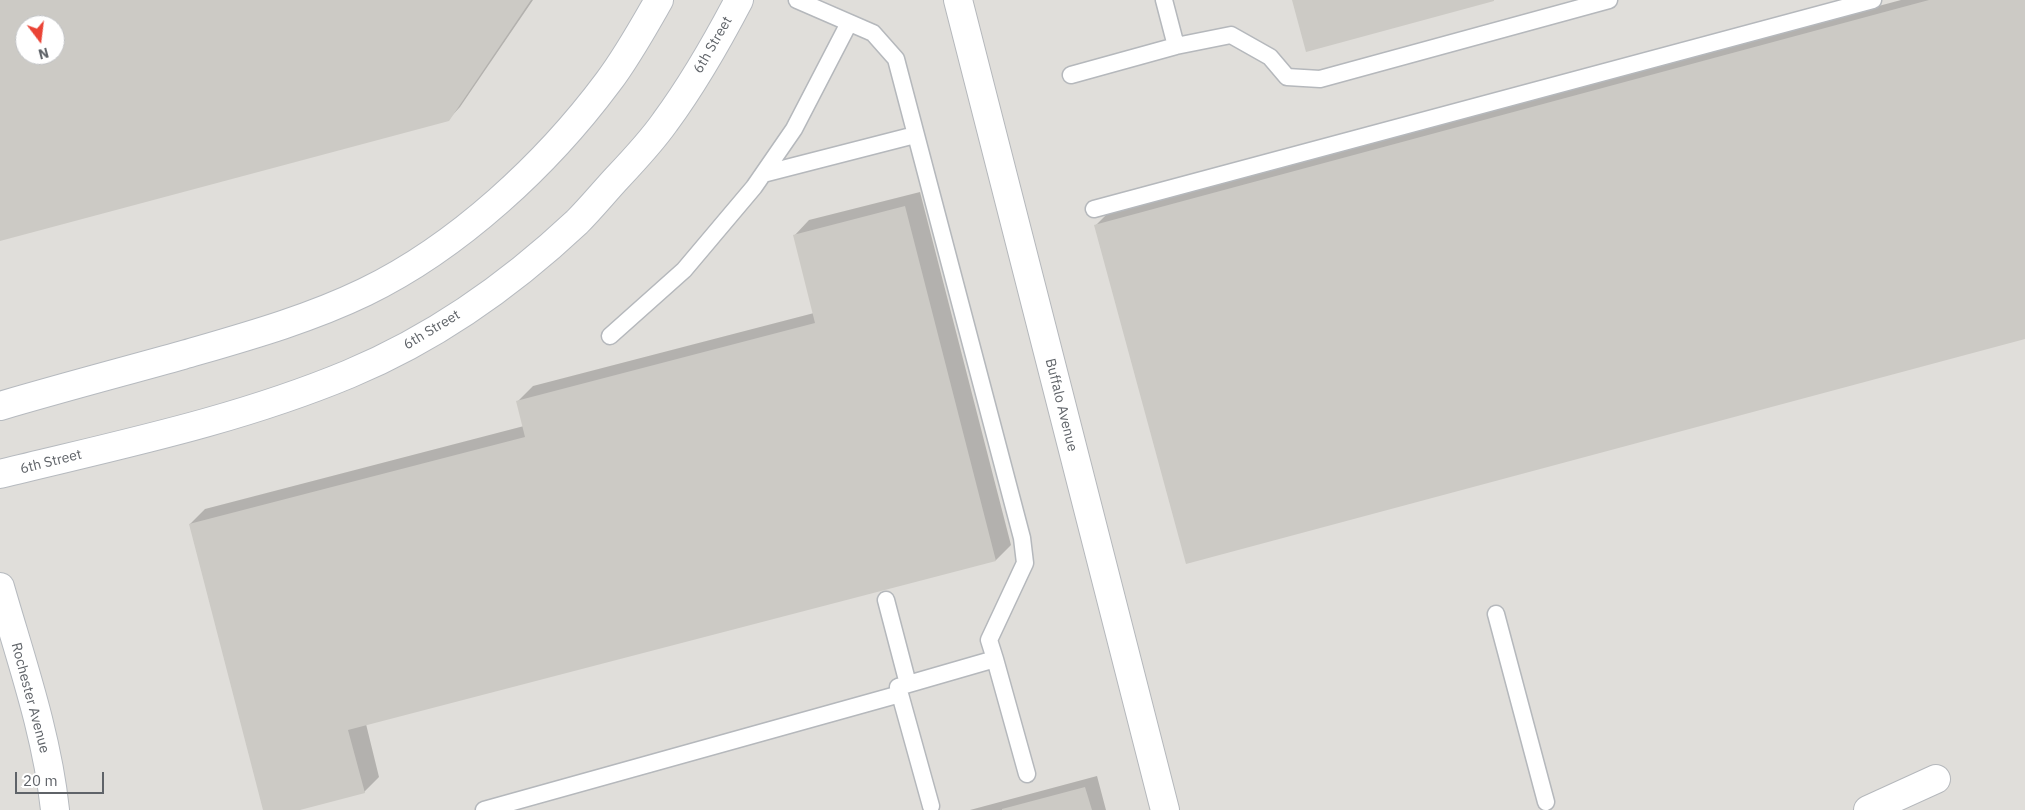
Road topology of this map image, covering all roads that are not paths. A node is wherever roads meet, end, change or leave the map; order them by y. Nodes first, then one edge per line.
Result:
1 (659, 0) edge
2 (739, 0) edge
3 (797, 0) edge
4 (958, 0) edge
5 (1164, 0) edge
6 (1609, 0) edge
7 (1873, 0) edge
8 (849, 23) junction
9 (1176, 46) junction
10 (1071, 75) dead end
11 (915, 135) junction
12 (763, 174) junction
13 (1094, 209) dead end
14 (610, 336) dead end
15 (0, 406) edge
16 (0, 474) edge
17 (0, 587) edge
18 (886, 600) dead end
19 (1496, 614) dead end
20 (995, 660) junction
21 (904, 689) junction
22 (1027, 774) dead end
23 (1936, 779) dead end
24 (1546, 802) dead end
25 (931, 806) dead end
26 (55, 810) edge
27 (484, 810) edge
28 (1165, 810) edge
29 (1868, 810) edge

1 - 15 main road
2 - 16 main road, 6th Street
3 - 8 lane
4 - 28 main road, Buffalo Avenue
5 - 9 lane
6 - 9 lane
7 - 13 lane
8 - 11 lane
8 - 12 lane
9 - 10 lane
11 - 12 lane
11 - 20 lane
12 - 14 lane
17 - 26 main road, Rochester Avenue
18 - 21 lane
19 - 24 lane
20 - 21 lane
20 - 22 lane
21 - 25 lane
21 - 27 lane
23 - 29 main road

